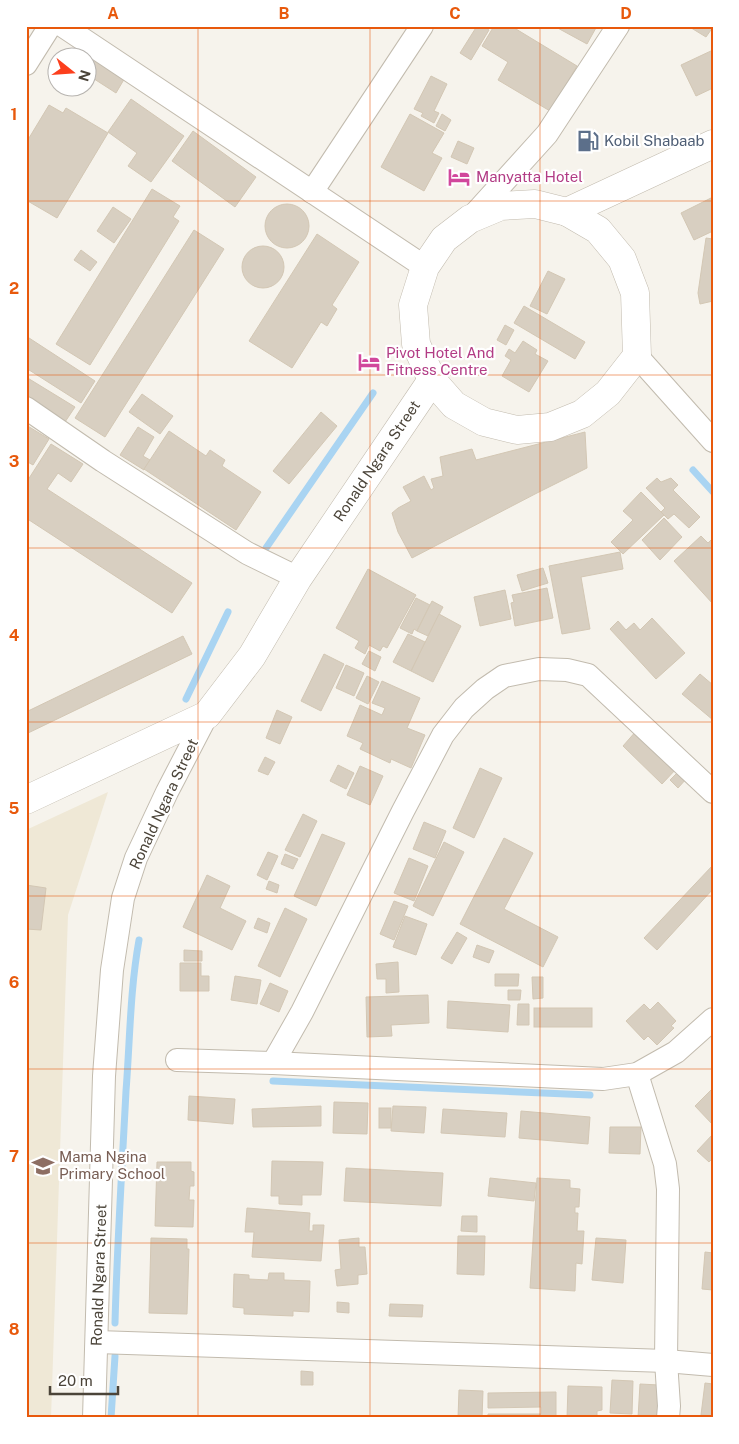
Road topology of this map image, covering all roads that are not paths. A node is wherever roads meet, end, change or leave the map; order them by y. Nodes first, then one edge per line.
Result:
1 (50, 26) edge
2 (63, 26) edge
3 (422, 26) edge
4 (618, 26) edge
5 (26, 64) edge
6 (713, 144) edge
7 (312, 192) junction
8 (567, 212) junction
9 (470, 218) junction
10 (425, 267) junction
11 (637, 356) junction
12 (432, 380) junction
13 (26, 408) edge
14 (711, 435) edge
15 (298, 578) junction
16 (207, 715) junction
17 (713, 792) edge
18 (26, 800) edge
19 (713, 1019) edge
20 (177, 1060) dead end
21 (273, 1063) junction
22 (637, 1074) junction
23 (97, 1342) junction
24 (666, 1361) junction
25 (713, 1365) edge
26 (94, 1418) edge
27 (668, 1418) edge

1 - 5 street
2 - 7 street
3 - 7 street
4 - 9 street
6 - 8 street
7 - 10 street
8 - 9 street
8 - 11 street
9 - 10 street
10 - 12 street
11 - 12 street
11 - 14 street
12 - 15 street, Ronald Ngara Street
13 - 15 street
15 - 16 street, Ronald Ngara Street
16 - 18 street
16 - 23 street, Ronald Ngara Street
17 - 21 street
19 - 22 street
20 - 21 street
21 - 22 street
22 - 24 street
23 - 24 street
23 - 26 street, Ronald Ngara Street
24 - 25 street
24 - 27 street

